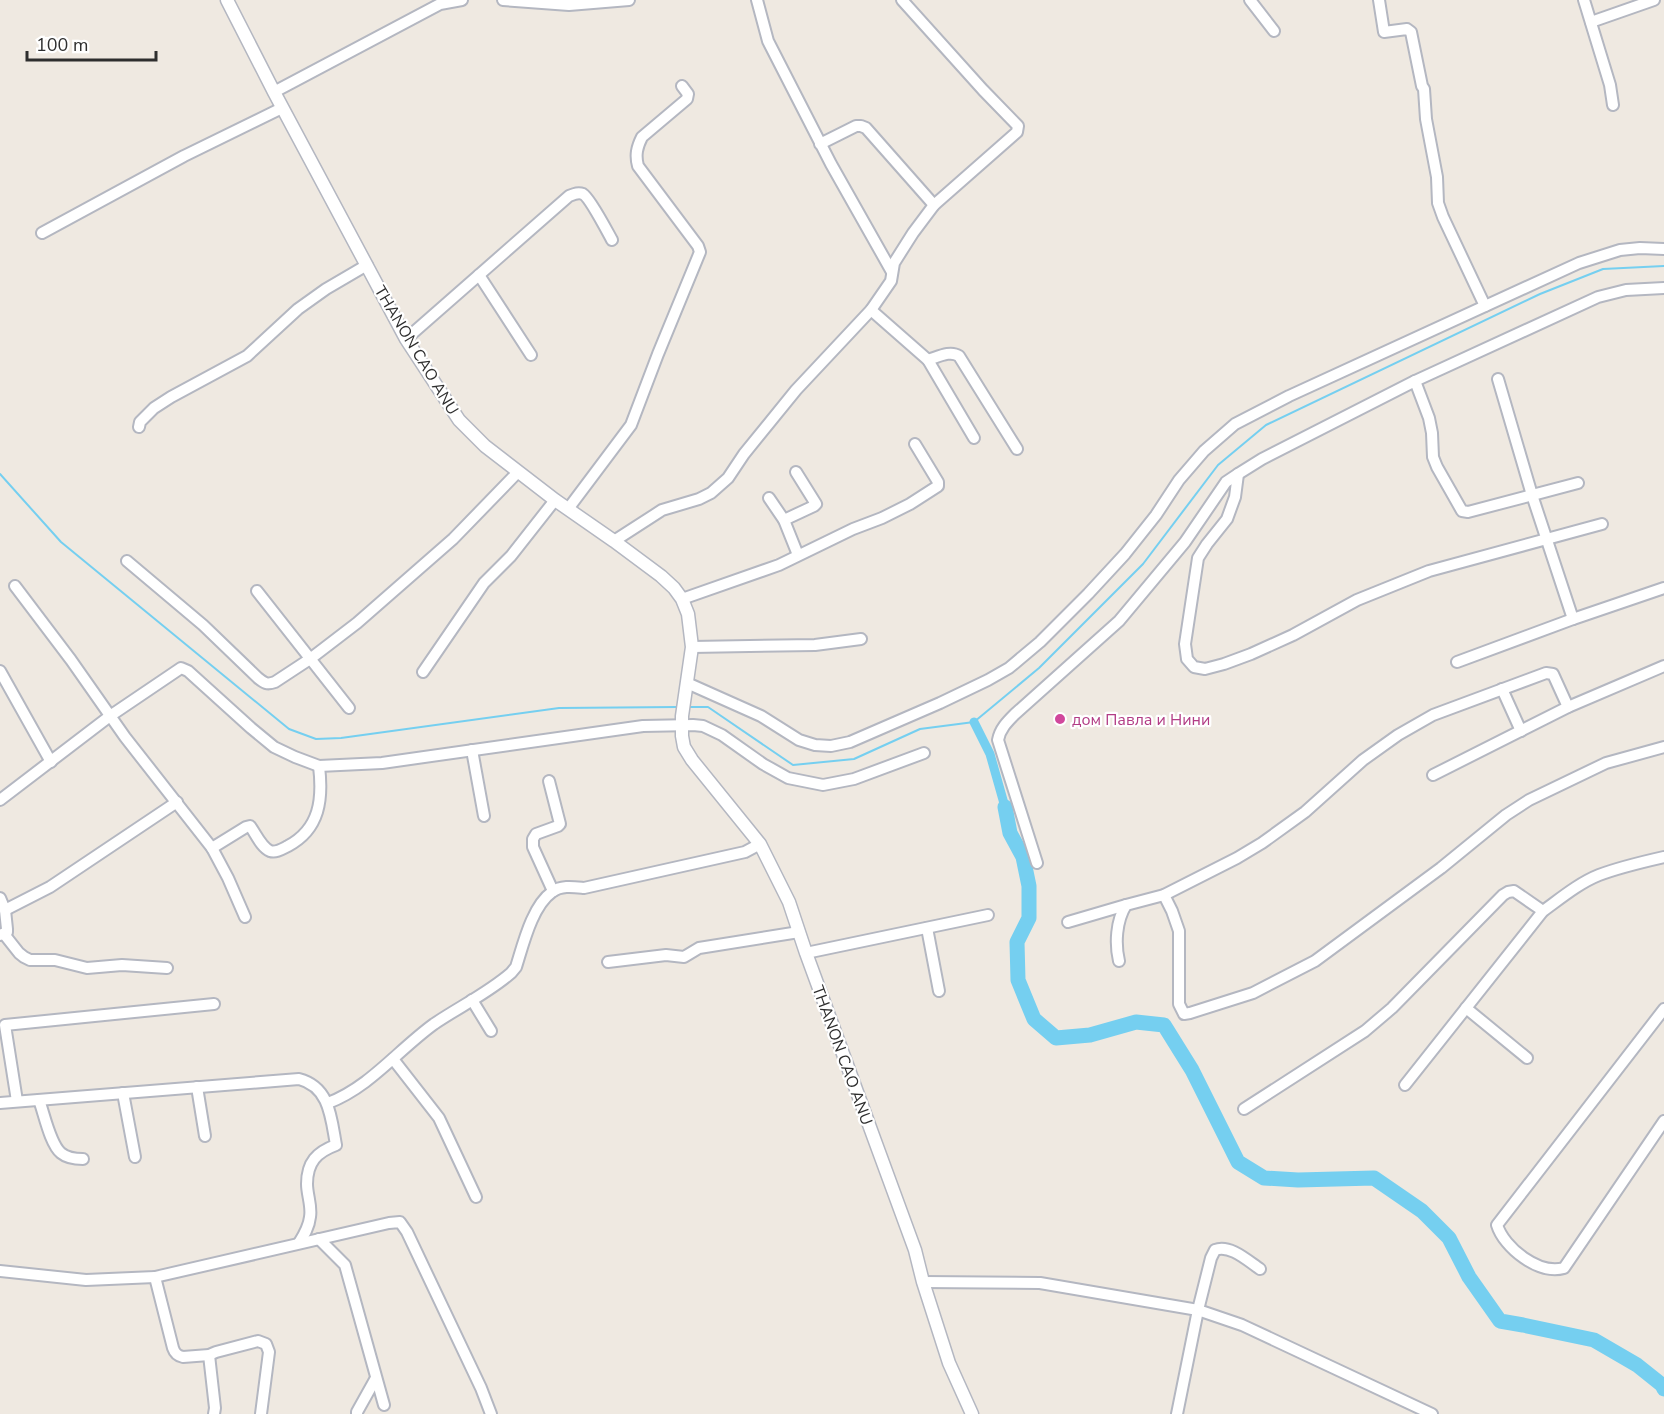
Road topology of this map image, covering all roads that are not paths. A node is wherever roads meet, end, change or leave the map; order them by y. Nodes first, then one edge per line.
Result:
1 (227, 0) edge
2 (462, 0) edge
3 (503, 0) edge
4 (629, 0) edge
5 (757, 0) edge
6 (902, 0) edge
7 (1250, 0) edge
8 (1379, 0) edge
9 (1584, 0) edge
10 (1654, 0) edge
11 (1591, 22) junction
12 (1274, 31) dead end
13 (682, 86) dead end
14 (274, 92) junction
15 (1613, 105) dead end
16 (282, 108) junction
17 (820, 144) junction
18 (934, 205) junction
19 (42, 233) dead end
20 (612, 240) dead end
21 (1664, 249) edge
22 (367, 265) junction
23 (892, 272) junction
24 (479, 275) junction
25 (1664, 288) edge
26 (1485, 306) junction
27 (872, 310) junction
28 (406, 339) junction
29 (531, 355) dead end
30 (928, 360) junction
31 (1498, 379) dead end
32 (1415, 381) junction
33 (139, 426) dead end
34 (974, 438) dead end
35 (915, 444) dead end
36 (1017, 449) dead end
37 (518, 472) junction
38 (796, 472) dead end
39 (1238, 474) junction
40 (1578, 483) dead end
41 (1532, 495) junction
42 (769, 498) dead end
43 (555, 500) junction
44 (568, 509) junction
45 (784, 520) junction
46 (1602, 524) dead end
47 (1546, 540) junction
48 (614, 541) junction
49 (798, 555) junction
50 (127, 561) dead end
51 (15, 586) dead end
52 (1664, 588) edge
53 (257, 591) dead end
54 (682, 598) junction
55 (1573, 619) junction
56 (861, 639) dead end
57 (692, 648) junction
58 (310, 659) junction
59 (1456, 662) dead end
60 (1664, 666) edge
61 (0, 671) edge
62 (423, 672) dead end
63 (687, 683) junction
64 (1502, 689) junction
65 (1568, 707) junction
66 (350, 708) dead end
67 (110, 716) junction
68 (682, 721) junction
69 (1521, 731) junction
70 (1664, 747) edge
71 (472, 750) junction
72 (924, 753) dead end
73 (51, 762) junction
74 (319, 766) junction
75 (1433, 774) dead end
76 (549, 781) dead end
77 (0, 800) edge
78 (177, 802) junction
79 (484, 816) dead end
80 (760, 844) junction
81 (212, 848) junction
82 (1664, 857) edge
83 (1037, 863) dead end
84 (553, 891) junction
85 (1164, 895) junction
86 (0, 898) edge
87 (1126, 905) junction
88 (5, 910) junction
89 (1543, 911) junction
90 (988, 915) dead end
91 (244, 916) dead end
92 (1068, 922) dead end
93 (927, 928) junction
94 (799, 932) junction
95 (2, 935) edge
96 (806, 953) junction
97 (1119, 961) dead end
98 (608, 962) dead end
99 (166, 968) dead end
100 (939, 991) dead end
101 (472, 1000) junction
102 (214, 1004) dead end
103 (1466, 1008) junction
104 (1664, 1009) edge
105 (491, 1031) dead end
106 (1527, 1058) dead end
107 (393, 1059) junction
108 (1405, 1085) dead end
109 (196, 1088) junction
110 (123, 1093) junction
111 (39, 1100) junction
112 (17, 1101) junction
113 (0, 1103) edge
114 (328, 1103) junction
115 (1244, 1109) dead end
116 (1664, 1121) edge
117 (205, 1136) dead end
118 (135, 1157) dead end
119 (83, 1159) dead end
120 (476, 1197) dead end
121 (320, 1239) junction
122 (299, 1243) junction
123 (1260, 1269) dead end
124 (0, 1271) edge
125 (155, 1277) junction
126 (923, 1282) junction
127 (1198, 1310) junction
128 (209, 1355) junction
129 (376, 1378) junction
130 (384, 1405) dead end
131 (214, 1414) edge
132 (261, 1414) edge
133 (357, 1414) edge
134 (491, 1414) edge
135 (972, 1414) edge
136 (1177, 1414) edge
137 (1432, 1414) edge

1 - 14 street, THANON CAO ANU
2 - 14 street
3 - 4 street
5 - 17 street
6 - 18 street
7 - 12 street
8 - 26 street
9 - 11 street
10 - 11 street
11 - 15 street
13 - 44 street
14 - 16 street, THANON CAO ANU
16 - 19 street
16 - 22 street, THANON CAO ANU
17 - 18 street
17 - 23 street
18 - 23 street
20 - 24 street
21 - 26 street
22 - 28 street, THANON CAO ANU
22 - 33 street
23 - 27 street
24 - 28 street
24 - 29 street
25 - 32 street
26 - 63 street
27 - 30 street
27 - 48 street
28 - 37 street, THANON CAO ANU
30 - 34 street
30 - 36 street
31 - 41 street
32 - 39 street
32 - 41 street
35 - 49 street
37 - 43 street, THANON CAO ANU
37 - 58 street
38 - 45 street
39 - 47 street
39 - 83 street
40 - 41 street
41 - 47 street
42 - 45 street
43 - 44 street, THANON CAO ANU
43 - 62 street
44 - 48 street, THANON CAO ANU
45 - 49 street
46 - 47 street
47 - 55 street
48 - 54 street, THANON CAO ANU
49 - 54 street
50 - 58 street
51 - 67 street
52 - 55 street
53 - 58 street
54 - 57 street, THANON CAO ANU
55 - 59 street
56 - 57 street
57 - 63 street, THANON CAO ANU
58 - 66 street
60 - 65 street
61 - 73 street
63 - 68 street, THANON CAO ANU
64 - 65 street
64 - 69 street
64 - 85 street
65 - 69 street
67 - 73 street
67 - 74 street
67 - 78 street
68 - 71 street
68 - 72 street
68 - 80 street, THANON CAO ANU
69 - 75 street
70 - 85 street
71 - 74 street
71 - 79 street
73 - 77 street
74 - 81 street
76 - 84 street
78 - 81 street
78 - 88 street
80 - 84 street
80 - 94 street, THANON CAO ANU
81 - 91 street
82 - 89 street
84 - 101 street
85 - 87 street
86 - 88 street
87 - 92 street
87 - 97 street
88 - 95 street
89 - 103 street
89 - 115 street
90 - 93 street
93 - 96 street
93 - 100 street
94 - 96 street, THANON CAO ANU
94 - 98 street
95 - 99 street
96 - 126 street, THANON CAO ANU
101 - 105 street
101 - 107 street
102 - 112 street
103 - 106 street
103 - 108 street
104 - 116 street
107 - 114 street
107 - 120 street
109 - 110 street
109 - 114 street
109 - 117 street
110 - 111 street
110 - 118 street
111 - 112 street
111 - 119 street
112 - 113 street
114 - 122 street
121 - 122 street
121 - 129 street
121 - 134 street
122 - 125 street
123 - 127 street
124 - 125 street
125 - 128 street
126 - 127 street
126 - 135 street, THANON CAO ANU
127 - 136 street
127 - 137 street
128 - 131 street
128 - 132 street
129 - 130 street
129 - 133 street

